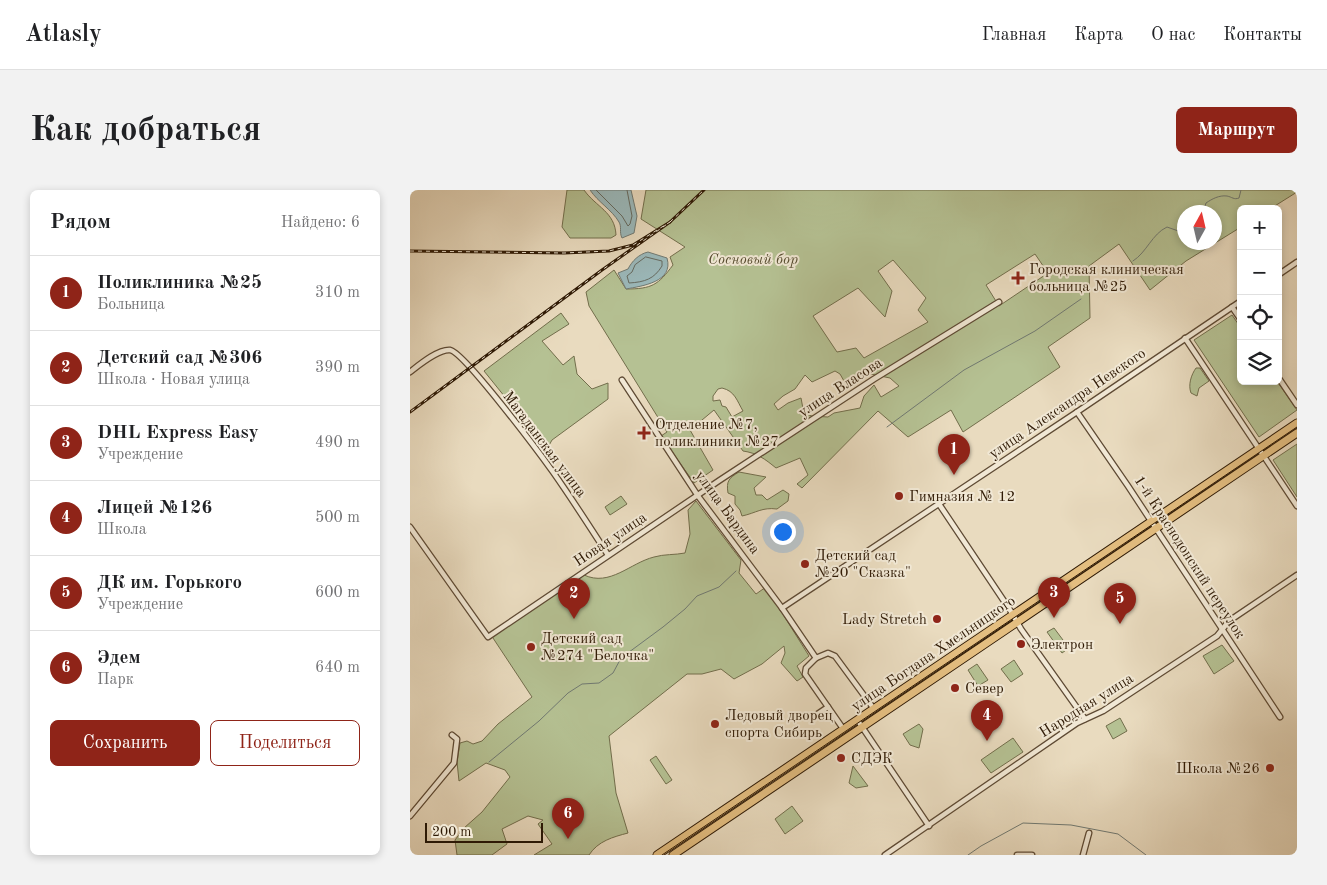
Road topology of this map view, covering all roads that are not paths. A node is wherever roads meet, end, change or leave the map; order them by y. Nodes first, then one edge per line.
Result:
1 (1297, 262) edge
2 (1282, 272) edge
3 (999, 302) dead end
4 (1237, 304) edge
5 (1232, 307) junction
6 (1237, 314) edge
7 (1185, 338) junction
8 (410, 372) edge
9 (622, 380) dead end
10 (1282, 383) edge
11 (1297, 405) edge
12 (1077, 412) junction
13 (1297, 423) edge
14 (1297, 433) edge
15 (1262, 452) junction
16 (698, 496) junction
17 (939, 504) junction
18 (1297, 506) edge
19 (1153, 525) junction
20 (410, 528) edge
21 (608, 555) junction
22 (1297, 575) edge
23 (782, 608) junction
24 (1014, 615) junction
25 (1018, 622) junction
26 (1223, 629) junction
27 (816, 658) junction
28 (828, 707) junction
29 (874, 709) junction
30 (816, 715) dead end
31 (1280, 717) dead end
32 (1085, 719) junction
33 (860, 724) junction
34 (844, 730) junction
35 (452, 735) dead end
36 (410, 816) edge
37 (929, 826) junction
38 (1089, 833) dead end
39 (657, 855) edge
40 (673, 855) edge
41 (885, 855) edge
42 (1017, 855) edge
43 (1032, 855) edge
44 (1082, 855) edge

1 - 2 street
3 - 16 street, улица Власова
4 - 5 street, улица Александра Невского
5 - 6 street
5 - 7 street, улица Александра Невского
7 - 12 street, улица Александра Невского
7 - 15 street
8 - 21 street, Магаданская улица
9 - 16 street, улица Бардина
10 - 11 street
12 - 17 street, улица Александра Невского
12 - 19 street, 1-й Краснодонский переулок
13 - 15 highway, улица Богдана Хмельницкого
14 - 15 highway, улица Богдана Хмельницкого
15 - 18 street
15 - 19 highway, улица Богдана Хмельницкого
16 - 21 street, Новая улица
16 - 23 street, улица Бардина
17 - 23 street, улица Александра Невского
17 - 24 street
19 - 24 highway, улица Богдана Хмельницкого
19 - 25 highway, улица Богдана Хмельницкого
19 - 26 street, 1-й Краснодонский переулок
20 - 21 street, Новая улица
22 - 26 street, Народная улица
23 - 27 street, улица Бардина
24 - 25 street
24 - 29 highway, улица Богдана Хмельницкого
25 - 32 street
25 - 33 highway, улица Богдана Хмельницкого
26 - 31 street, 1-й Краснодонский переулок
26 - 32 street, Народная улица
27 - 28 street
27 - 29 street
28 - 30 street
28 - 34 street
29 - 33 highway, улица Богдана Хмельницкого
32 - 37 street, Народная улица
33 - 34 highway, улица Богдана Хмельницкого
33 - 37 street
33 - 40 highway, улица Богдана Хмельницкого
34 - 39 highway, улица Богдана Хмельницкого
35 - 36 street
37 - 41 street, Народная улица
38 - 44 street
42 - 43 street

